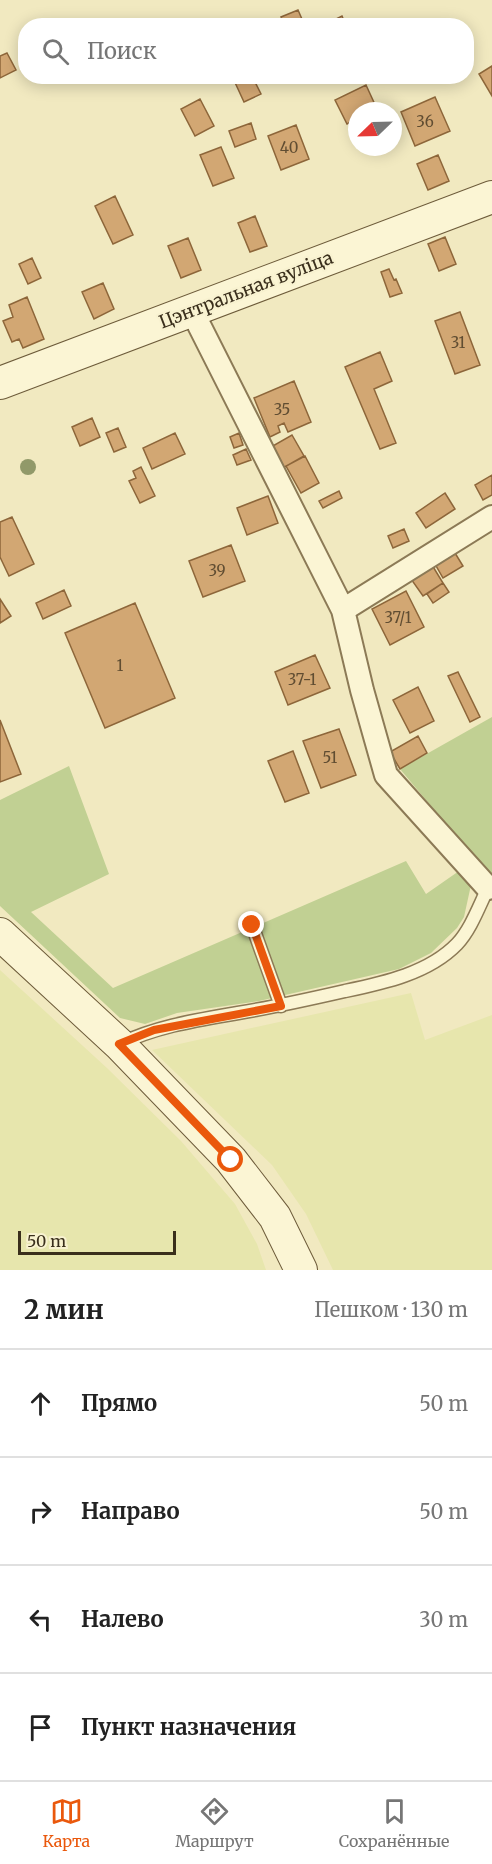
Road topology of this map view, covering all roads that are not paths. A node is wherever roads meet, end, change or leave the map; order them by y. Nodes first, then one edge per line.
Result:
1 (492, 197) edge
2 (189, 310) junction
3 (0, 383) edge
4 (492, 518) edge
5 (343, 610) junction
6 (488, 888) joint
7 (252, 925) dead end
8 (0, 934) edge
9 (281, 1006) junction
10 (119, 1044) junction
11 (301, 1270) edge

1 - 2 main road, Цэнтральная вуліца
2 - 3 main road, Цэнтральная вуліца
2 - 5 street
4 - 5 street
5 - 6 street
6 - 9 lane
7 - 9 lane
8 - 10 main road
9 - 10 lane
10 - 11 main road

